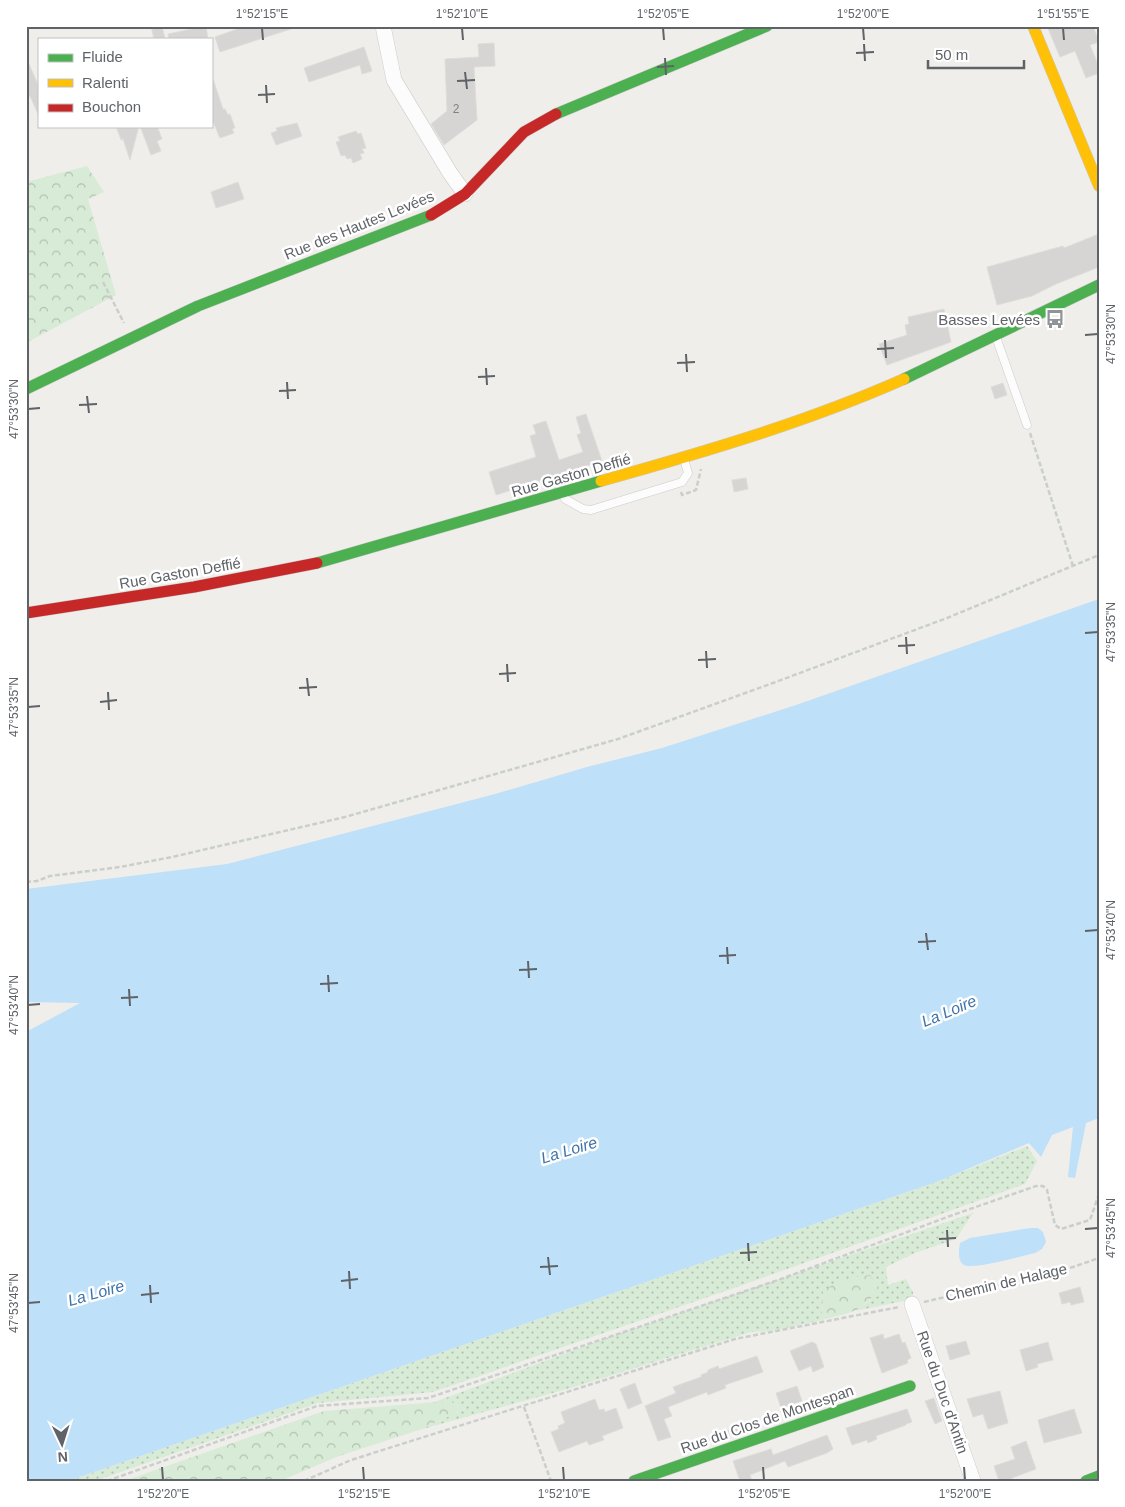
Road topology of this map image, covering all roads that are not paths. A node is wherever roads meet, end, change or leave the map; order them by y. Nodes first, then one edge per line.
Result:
1 (383, 26) edge
2 (767, 26) edge
3 (1033, 26) edge
4 (1099, 186) edge
5 (465, 194) junction
6 (1099, 285) edge
7 (995, 336) junction
8 (26, 389) edge
9 (1027, 425) road end
10 (683, 457) junction
11 (562, 493) junction
12 (26, 613) edge
13 (912, 1304) road end
14 (910, 1386) dead end
15 (1099, 1476) edge
16 (634, 1481) edge
17 (973, 1481) edge
18 (1086, 1481) edge

1 - 5 street
2 - 5 street, Rue des Hautes Levées
3 - 4 street
5 - 8 street, Rue des Hautes Levées
6 - 7 street, Rue Gaston Deffié
7 - 9 lane
7 - 10 street, Rue Gaston Deffié
10 - 11 street, Rue Gaston Deffié
10 - 11 lane
11 - 12 street, Rue Gaston Deffié
13 - 17 street, Rue du Duc d'Antin
14 - 16 street, Rue du Clos de Montespan
15 - 18 street

